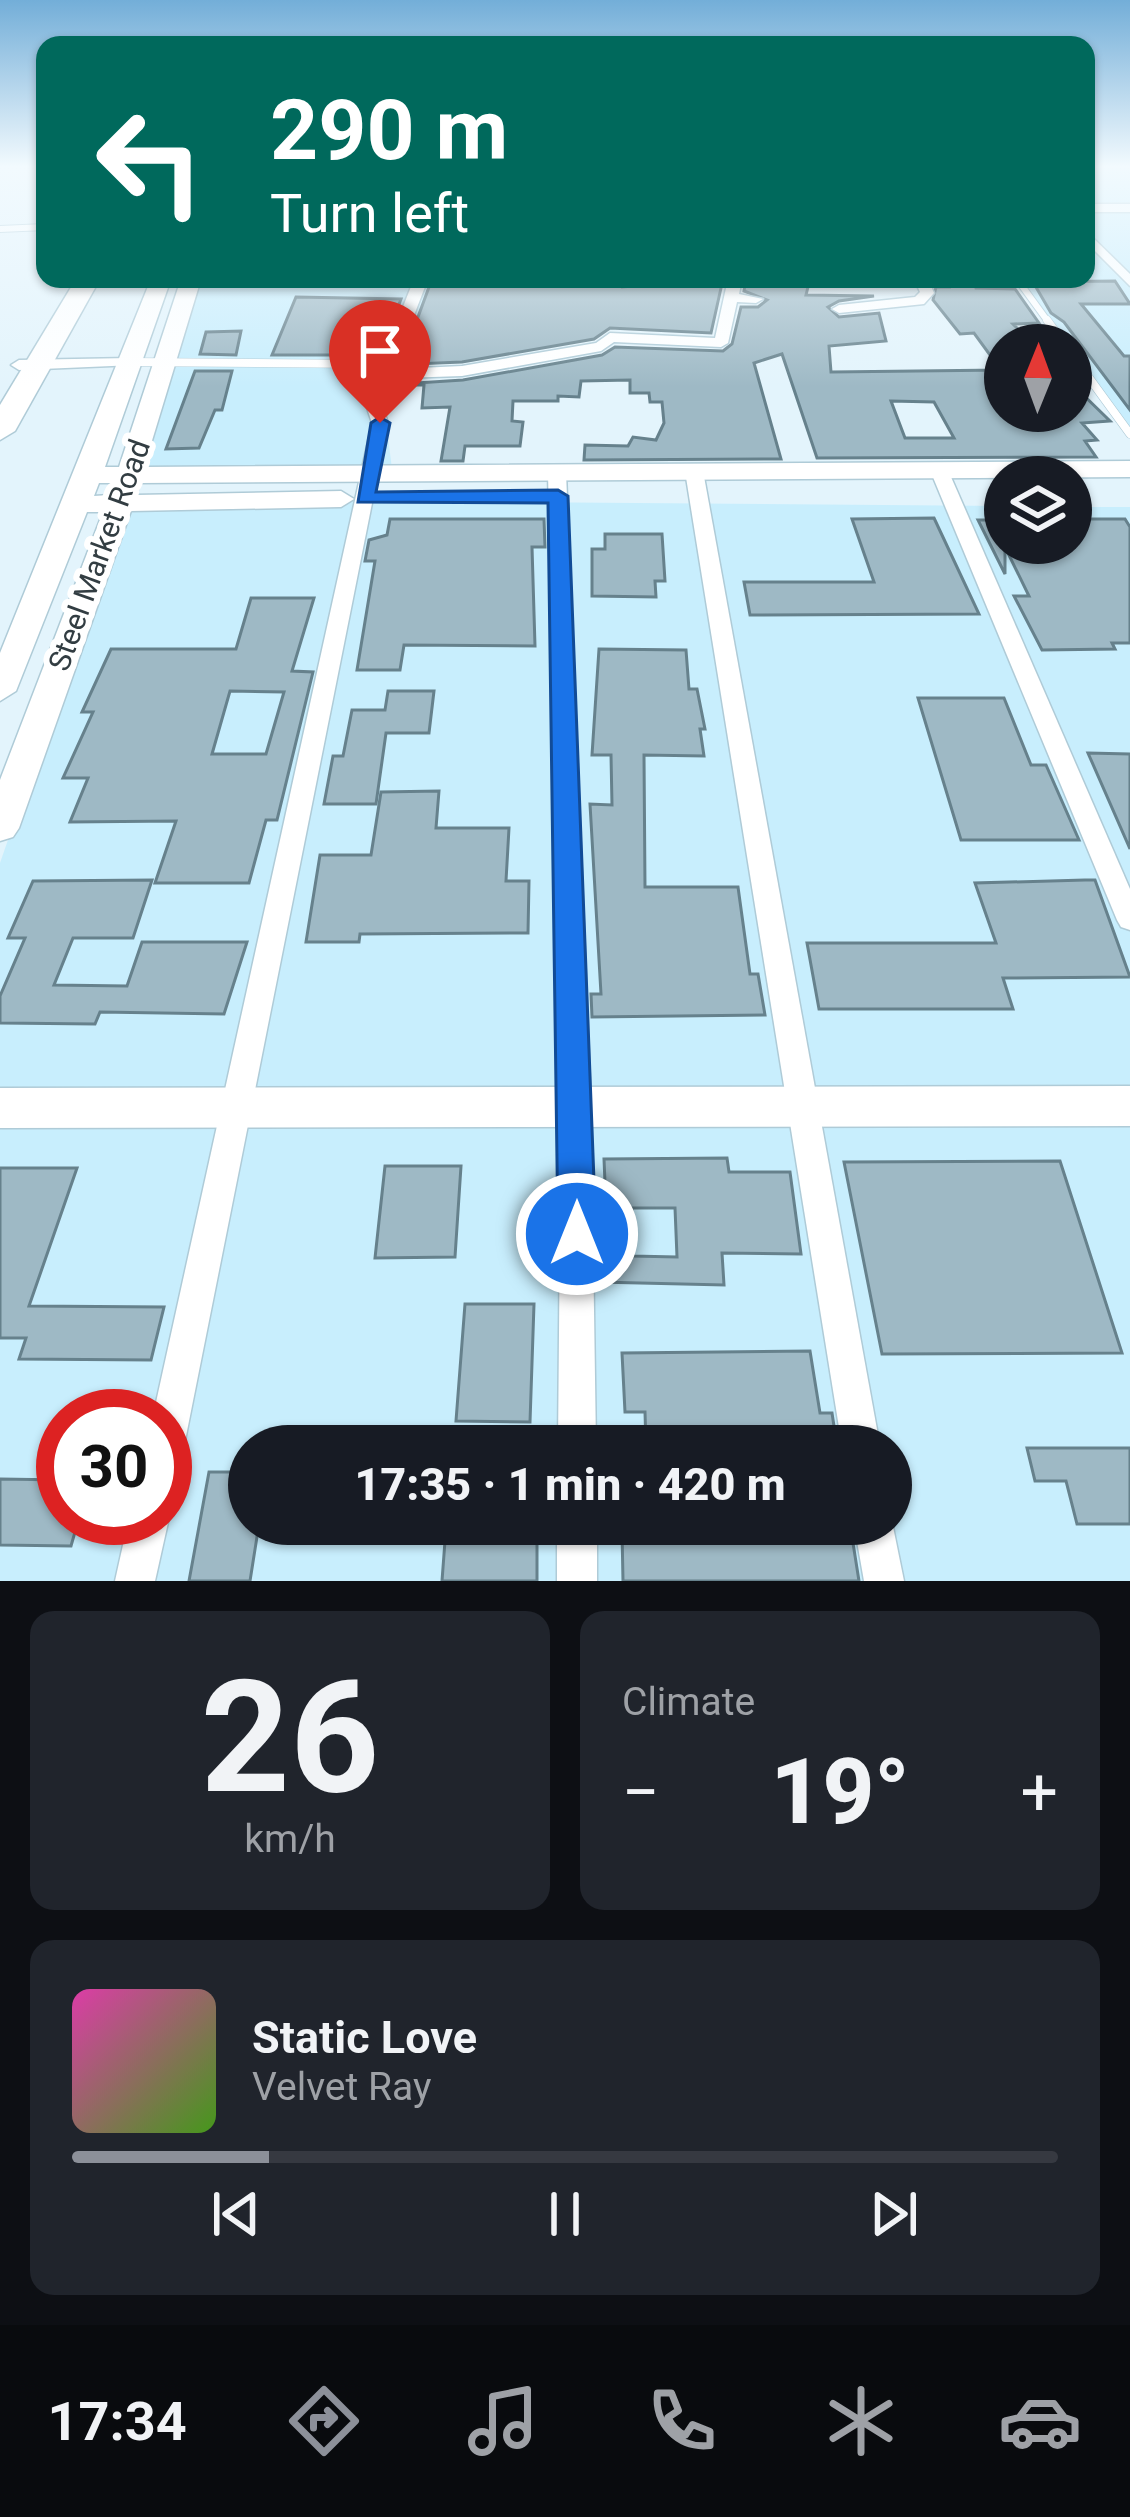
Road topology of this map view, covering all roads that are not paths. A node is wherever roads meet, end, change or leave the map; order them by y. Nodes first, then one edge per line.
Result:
1 (1095, 249) edge
2 (1130, 282) edge
3 (65, 288) edge
4 (81, 288) edge
5 (158, 288) edge
6 (188, 288) edge
7 (418, 288) edge
8 (733, 288) edge
9 (925, 288) edge
10 (1024, 288) edge
11 (731, 298) junction
12 (756, 299) dead end
13 (839, 309) dead end
14 (1050, 324) edge
15 (130, 362) junction
16 (165, 362) junction
17 (19, 365) edge
18 (367, 370) junction
19 (1092, 382) edge
20 (0, 397) edge
21 (0, 431) edge
22 (1130, 434) edge
23 (89, 475) junction
24 (1128, 477) edge
25 (943, 482) junction
26 (696, 483) junction
27 (558, 484) junction
28 (366, 486) junction
29 (1092, 487) edge
30 (125, 489) junction
31 (984, 489) edge
32 (77, 504) junction
33 (0, 691) edge
34 (0, 828) edge
35 (1130, 920) edge
36 (1130, 1106) edge
37 (802, 1107) junction
38 (0, 1108) edge
39 (240, 1108) junction
40 (577, 1108) junction
41 (178, 1389) edge
42 (577, 1425) edge
43 (857, 1425) edge
44 (143, 1545) edge
45 (577, 1545) edge
46 (878, 1545) edge
47 (135, 1581) edge
48 (577, 1581) edge
49 (884, 1581) edge

1 - 2 street
3 - 17 highway
4 - 17 highway
5 - 15 street, Steel Market Road
6 - 16 street, Steel Market Road
7 - 18 street
8 - 11 street
9 - 13 street
10 - 14 lane
11 - 12 street
11 - 18 street
15 - 16 lane
15 - 17 street
15 - 23 street, Steel Market Road
16 - 18 lane
16 - 30 street, Steel Market Road
17 - 20 highway
17 - 21 highway
18 - 28 street
19 - 22 lane
23 - 30 street
23 - 32 street, Steel Market Road
24 - 25 street
24 - 29 street
25 - 26 street
25 - 31 street
25 - 35 street
26 - 27 street
26 - 37 street
27 - 28 street
27 - 40 street
28 - 30 street
28 - 39 street
30 - 32 street
30 - 34 street, Steel Market Road
32 - 33 street, Steel Market Road
36 - 37 street
37 - 40 street
37 - 43 street
38 - 39 street
39 - 40 street
39 - 41 street
40 - 42 street
44 - 47 street
45 - 48 street
46 - 49 street

